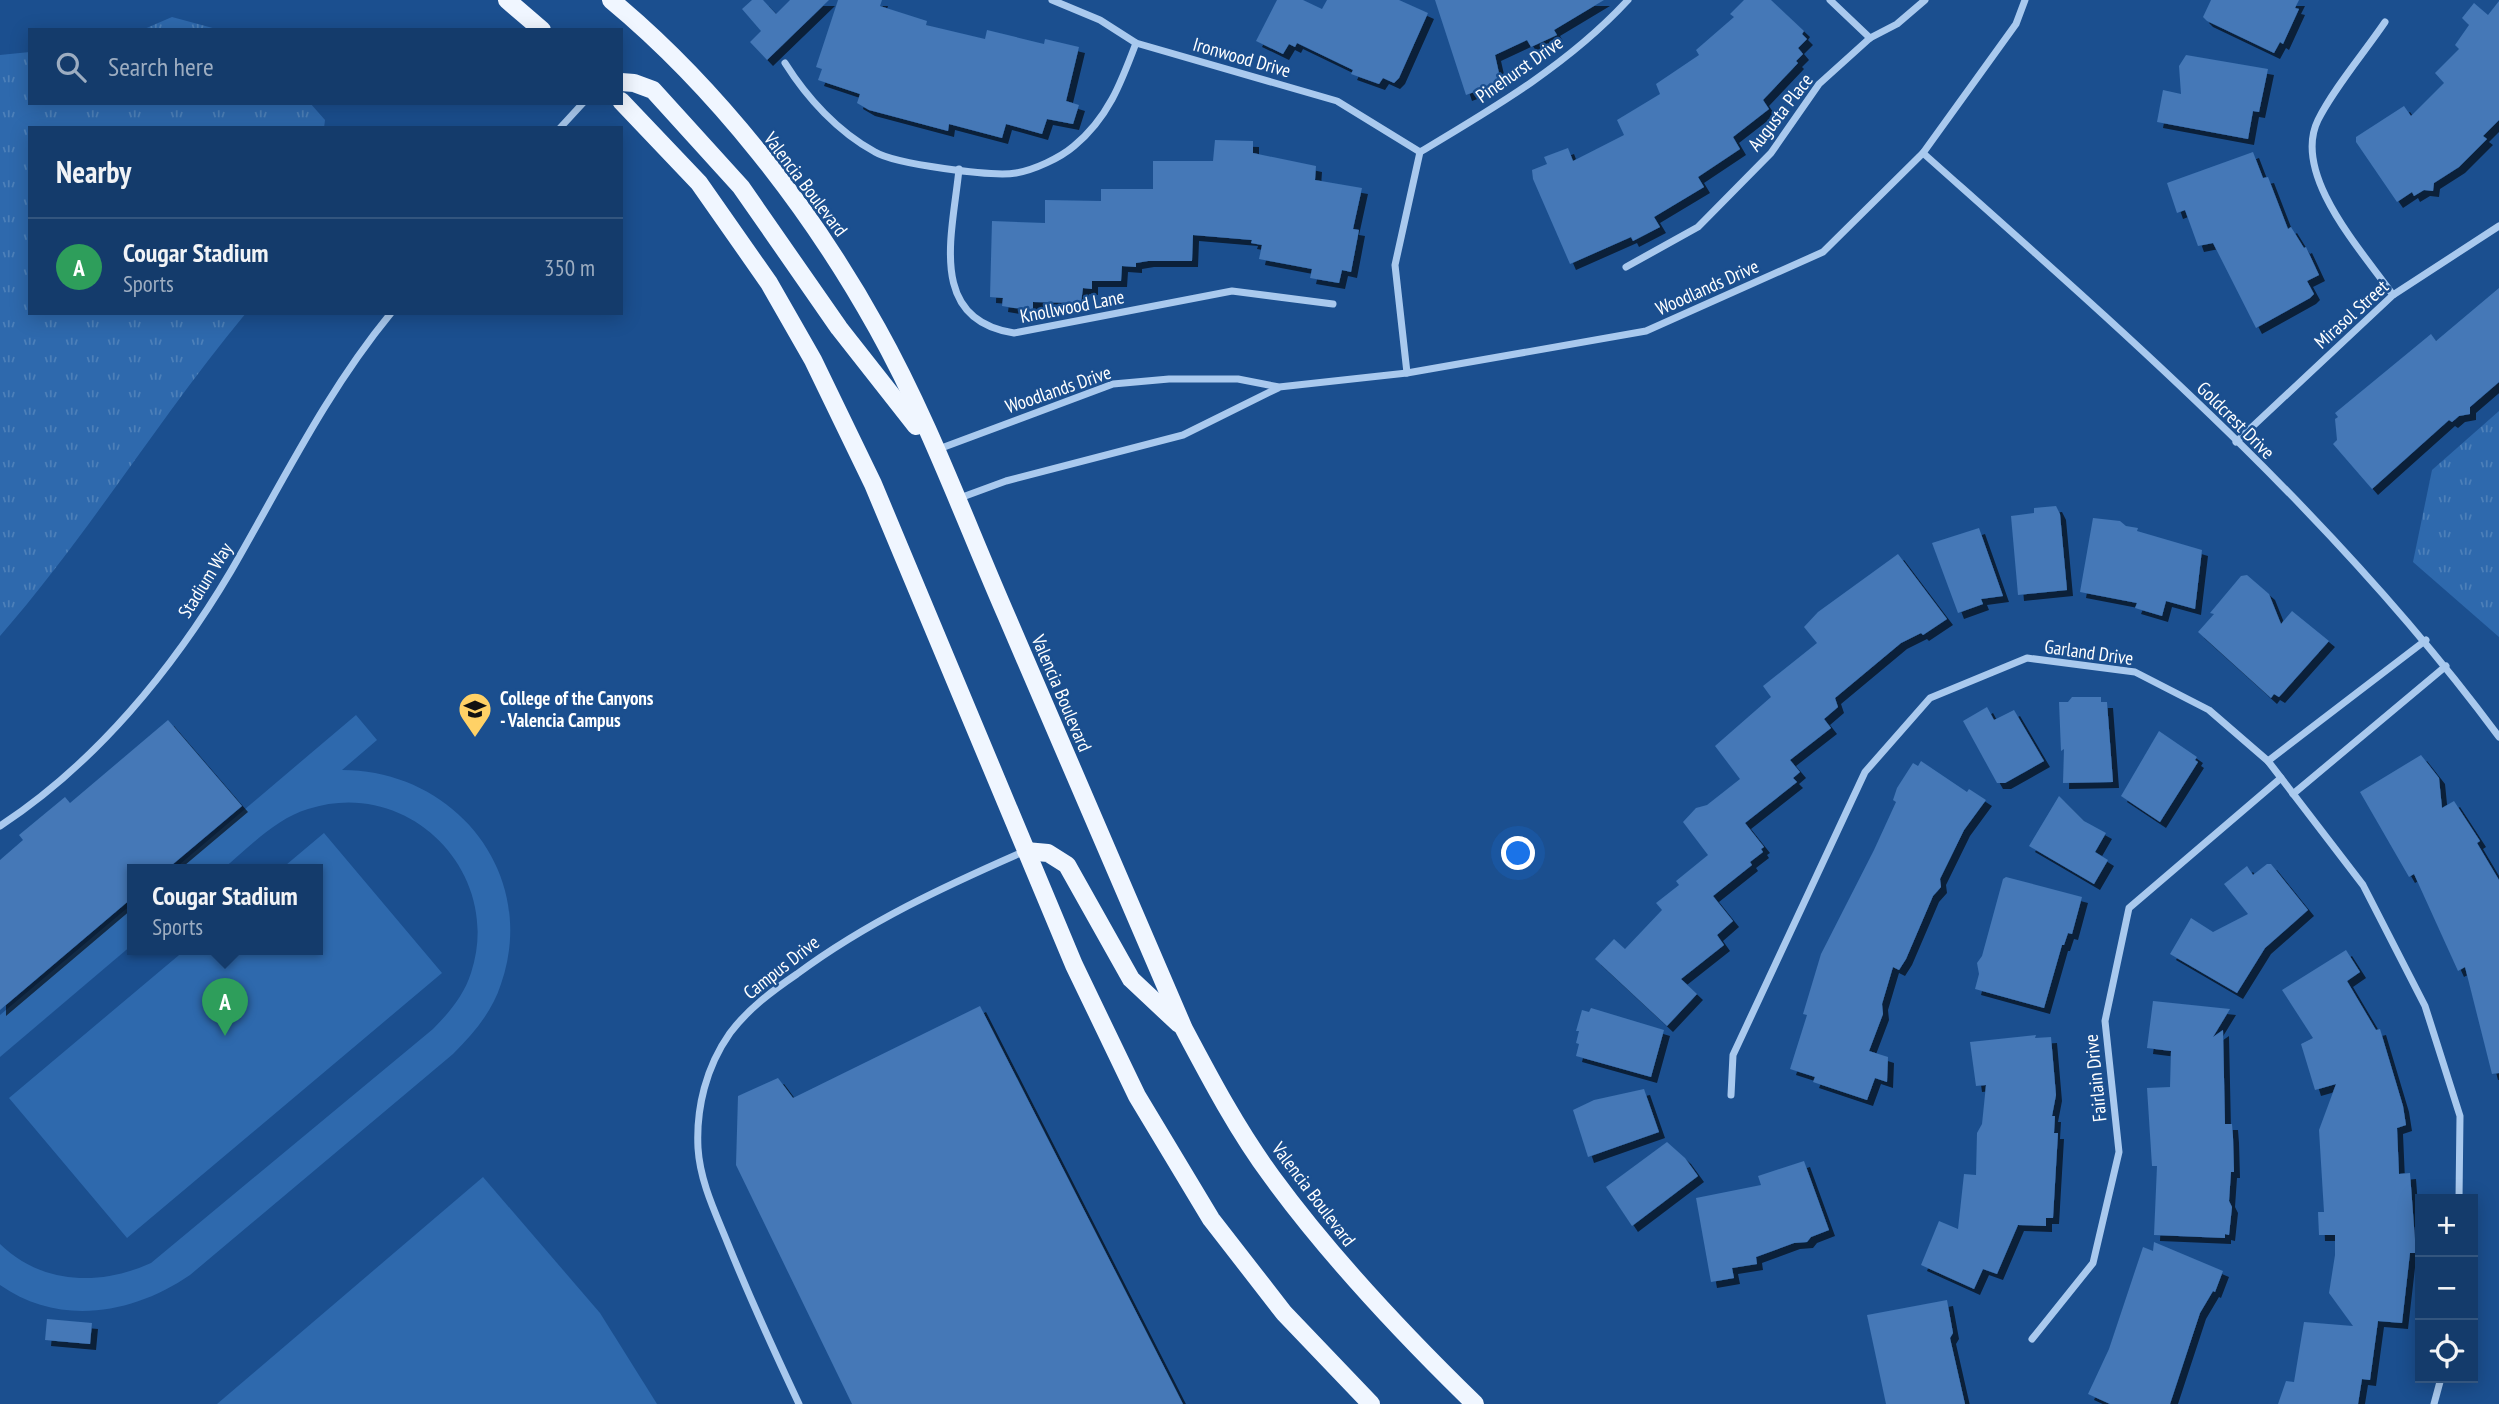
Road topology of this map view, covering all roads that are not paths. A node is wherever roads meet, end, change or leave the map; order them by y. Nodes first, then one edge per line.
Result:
1 (507, 0) edge
2 (611, 0) edge
3 (1052, 0) edge
4 (1628, 0) edge
5 (1830, 0) edge
6 (1925, 0) edge
7 (2025, 0) edge
8 (2385, 22) dead end
9 (540, 28) edge
10 (1870, 37) junction
11 (1136, 43) junction
12 (785, 63) dead end
13 (623, 82) edge
14 (623, 103) edge
15 (581, 105) edge
16 (562, 126) edge
17 (1420, 152) junction
18 (1923, 153) junction
19 (959, 169) junction
20 (2499, 226) edge
21 (1626, 267) dead end
22 (2393, 295) junction
23 (1333, 304) dead end
24 (389, 315) edge
25 (1407, 373) junction
26 (1279, 387) junction
27 (2236, 442) junction
28 (935, 450) junction
29 (956, 499) junction
30 (2426, 640) junction
31 (2446, 666) junction
32 (2499, 737) edge
33 (2268, 761) junction
34 (2281, 778) junction
35 (2293, 794) junction
36 (0, 826) edge
37 (1026, 850) junction
38 (1184, 1029) junction
39 (1731, 1095) dead end
40 (2459, 1194) edge
41 (2032, 1339) dead end
42 (2440, 1383) edge
43 (799, 1404) edge
44 (1371, 1404) edge
45 (1475, 1404) edge
46 (2434, 1404) edge

1 - 9 main road
2 - 28 main road, Valencia Boulevard
3 - 11 street, Ironwood Drive
4 - 17 street, Pinehurst Drive
5 - 10 street
6 - 10 street, Augusta Place
7 - 18 street, Woodlands Drive
8 - 22 street
10 - 21 street, Augusta Place
11 - 17 street, Ironwood Drive
11 - 19 street
12 - 19 street
13 - 28 main road
14 - 37 main road
15 - 16 street
17 - 25 street
18 - 25 street, Woodlands Drive
18 - 27 street, Goldcrest Drive
19 - 23 street, Knollwood Lane
20 - 22 street, Mirasol Street
22 - 27 street, Mirasol Street
24 - 36 street, Stadium Way
25 - 26 street, Woodlands Drive
26 - 28 street, Woodlands Drive
26 - 29 street, Woodlands Drive
27 - 30 street, Goldcrest Drive
28 - 29 main road, Valencia Boulevard
29 - 38 main road, Valencia Boulevard
30 - 31 street, Goldcrest Drive
30 - 33 street
31 - 32 street, Goldcrest Drive
31 - 35 street
33 - 34 street, Garland Drive
33 - 39 street, Garland Drive
34 - 35 street, Garland Drive
34 - 41 street, Fairlain Drive
35 - 40 street, Garland Drive
37 - 38 main road
37 - 43 street, Campus Drive
37 - 44 main road
38 - 45 main road, Valencia Boulevard
42 - 46 street

